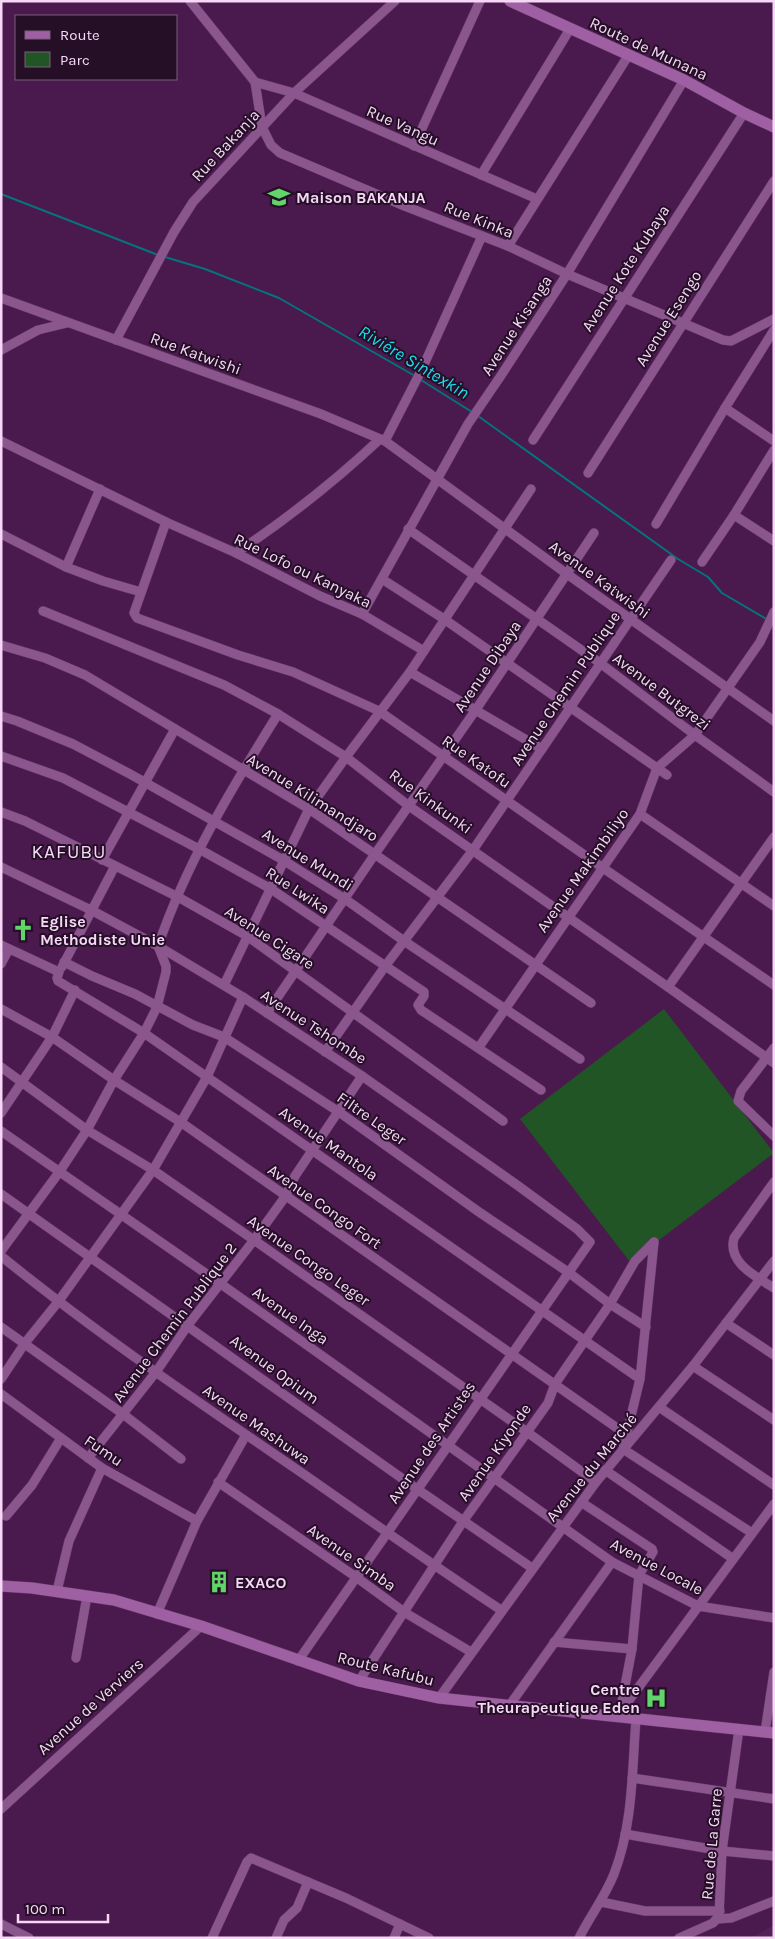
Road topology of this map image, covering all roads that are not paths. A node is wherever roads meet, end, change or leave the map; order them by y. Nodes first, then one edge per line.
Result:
1 (190, 1) edge
2 (395, 1) edge
3 (480, 1) edge
4 (510, 1) edge
5 (570, 29) junction
6 (628, 56) junction
7 (684, 80) junction
8 (255, 82) junction
9 (294, 93) junction
10 (744, 113) junction
11 (262, 127) junction
12 (774, 127) edge
13 (414, 146) junction
14 (481, 174) junction
15 (774, 181) edge
16 (537, 199) junction
17 (482, 236) junction
18 (508, 246) junction
19 (567, 274) junction
20 (1, 298) edge
21 (623, 298) junction
22 (774, 319) edge
23 (683, 322) junction
24 (67, 323) junction
25 (774, 330) edge
26 (116, 340) junction
27 (1, 350) edge
28 (725, 408) junction
29 (383, 440) junction
30 (532, 440) dead end
31 (774, 440) edge
32 (1, 441) edge
33 (774, 450) edge
34 (588, 473) dead end
35 (436, 479) junction
36 (100, 489) junction
37 (531, 489) dead end
38 (734, 515) junction
39 (166, 522) junction
40 (656, 524) dead end
41 (408, 529) junction
42 (505, 529) junction
43 (594, 533) dead end
44 (1, 534) edge
45 (774, 540) edge
46 (236, 553) junction
47 (671, 560) dead end
48 (702, 562) dead end
49 (66, 567) junction
50 (567, 574) junction
51 (475, 575) junction
52 (382, 579) junction
53 (141, 592) junction
54 (43, 611) dead end
55 (774, 612) edge
56 (362, 614) junction
57 (444, 619) junction
58 (536, 619) junction
59 (630, 619) junction
60 (2, 647) edge
61 (424, 651) junction
62 (506, 663) junction
63 (600, 663) junction
64 (410, 672) junction
65 (728, 688) junction
66 (569, 708) junction
67 (379, 711) junction
68 (475, 711) junction
69 (278, 714) junction
70 (1, 716) edge
71 (774, 721) edge
72 (175, 729) junction
73 (695, 735) junction
74 (542, 749) junction
75 (1, 756) edge
76 (346, 756) junction
77 (444, 756) junction
78 (657, 768) junction
79 (243, 770) junction
80 (667, 775) dead end
81 (146, 784) junction
82 (774, 792) edge
83 (507, 800) junction
84 (410, 806) junction
85 (309, 809) junction
86 (1, 812) edge
87 (128, 813) junction
88 (640, 814) junction
89 (213, 820) junction
90 (774, 838) edge
91 (199, 848) junction
92 (473, 850) junction
93 (765, 850) junction
94 (375, 854) junction
95 (774, 855) edge
96 (102, 860) junction
97 (283, 860) junction
98 (115, 866) junction
99 (1, 867) edge
100 (603, 868) junction
101 (740, 883) junction
102 (271, 889) junction
103 (436, 896) junction
104 (178, 897) junction
105 (345, 899) junction
106 (774, 906) edge
107 (92, 910) junction
108 (568, 917) junction
109 (326, 925) junction
110 (247, 936) junction
111 (703, 936) junction
112 (404, 941) junction
113 (158, 946) junction
114 (5, 947) edge
115 (64, 962) junction
116 (1, 964) edge
117 (386, 965) junction
118 (534, 965) junction
119 (297, 971) junction
120 (59, 972) junction
121 (224, 985) junction
122 (774, 985) edge
123 (668, 987) junction
124 (75, 990) junction
125 (244, 997) junction
126 (591, 1003) dead end
127 (157, 1007) junction
128 (504, 1008) junction
129 (1, 1009) edge
130 (353, 1012) junction
131 (268, 1013) junction
132 (144, 1033) junction
133 (52, 1037) junction
134 (224, 1038) junction
135 (478, 1047) junction
136 (774, 1048) edge
137 (325, 1052) junction
138 (580, 1059) dead end
139 (770, 1061) edge
140 (1, 1067) edge
141 (362, 1076) junction
142 (207, 1077) junction
143 (114, 1080) junction
144 (22, 1082) junction
145 (541, 1090) dead end
146 (339, 1112) junction
147 (1, 1113) edge
148 (503, 1121) dead end
149 (182, 1123) junction
150 (87, 1130) junction
151 (1, 1131) edge
152 (774, 1136) edge
153 (314, 1150) junction
154 (153, 1170) junction
155 (60, 1171) junction
156 (774, 1182) edge
157 (1, 1194) edge
158 (285, 1197) junction
159 (29, 1214) junction
160 (120, 1215) junction
161 (254, 1240) junction
162 (590, 1242) joint
163 (1, 1252) edge
164 (1, 1256) edge
165 (89, 1258) junction
166 (774, 1261) edge
167 (568, 1272) junction
168 (760, 1279) junction
169 (221, 1284) junction
170 (774, 1288) edge
171 (58, 1302) junction
172 (610, 1304) junction
173 (541, 1311) junction
174 (726, 1323) junction
175 (188, 1325) junction
176 (1, 1326) edge
177 (646, 1327) junction
178 (584, 1341) junction
179 (25, 1343) junction
180 (510, 1354) junction
181 (774, 1355) edge
182 (693, 1366) junction
183 (156, 1372) junction
184 (1, 1379) edge
185 (640, 1379) junction
186 (555, 1384) junction
187 (1, 1394) edge
188 (480, 1398) junction
189 (659, 1407) junction
190 (122, 1414) junction
191 (774, 1420) edge
192 (527, 1432) junction
193 (246, 1435) junction
194 (627, 1435) junction
195 (61, 1438) junction
196 (448, 1444) junction
197 (623, 1449) junction
198 (88, 1458) junction
199 (181, 1459) dead end
200 (102, 1468) junction
201 (605, 1470) junction
202 (494, 1478) junction
203 (218, 1482) junction
204 (596, 1482) junction
205 (774, 1485) edge
206 (417, 1489) junction
207 (581, 1502) junction
208 (774, 1504) edge
209 (6, 1516) dead end
210 (464, 1520) junction
211 (197, 1521) junction
212 (562, 1526) junction
213 (388, 1532) junction
214 (752, 1533) junction
215 (732, 1558) junction
216 (612, 1562) junction
217 (434, 1566) junction
218 (532, 1568) junction
219 (639, 1575) junction
220 (356, 1577) junction
221 (1, 1586) edge
222 (57, 1592) junction
223 (87, 1596) junction
224 (698, 1606) junction
225 (501, 1610) junction
226 (404, 1612) junction
227 (157, 1614) junction
228 (774, 1618) edge
229 (182, 1621) junction
230 (201, 1626) junction
231 (186, 1639) junction
232 (554, 1642) junction
233 (632, 1649) junction
234 (471, 1652) junction
235 (76, 1658) dead end
236 (298, 1661) junction
237 (774, 1672) edge
238 (359, 1681) junction
239 (439, 1698) junction
240 (508, 1706) junction
241 (621, 1713) junction
242 (636, 1719) junction
243 (739, 1729) junction
244 (769, 1733) edge
245 (632, 1778) junction
246 (730, 1793) junction
247 (774, 1799) edge
248 (1, 1808) edge
249 (625, 1834) junction
250 (722, 1851) junction
251 (774, 1856) edge
252 (308, 1882) junction
253 (774, 1901) edge
254 (601, 1902) junction
255 (719, 1915) junction
256 (1, 1924) edge
257 (400, 1924) junction
258 (29, 1938) edge
259 (212, 1938) edge
260 (276, 1938) edge
261 (394, 1938) edge
262 (430, 1938) edge
263 (579, 1938) edge
264 (679, 1938) edge

1 - 8 street
2 - 9 street, Rue Bakanja
3 - 13 street
4 - 5 main road, Route de Munana
5 - 6 main road, Route de Munana
5 - 14 street
6 - 7 main road, Route de Munana
6 - 16 street
7 - 10 main road, Route de Munana
7 - 19 street, Avenue Kisanga
8 - 9 street, Rue Vangu
8 - 11 street, Rue Kinka
9 - 11 street, Rue Bakanja
9 - 13 street, Rue Vangu
10 - 12 main road, Route de Munana
10 - 21 street, Avenue Kote Kubaya
11 - 17 street, Rue Kinka
11 - 26 street, Rue Bakanja
13 - 14 street, Rue Vangu
14 - 16 street, Rue Vangu
15 - 23 street, Avenue Esengo
16 - 18 street
17 - 18 street, Rue Kinka
17 - 29 street
18 - 19 street, Rue Kinka
19 - 21 street, Rue Kinka
19 - 35 street, Avenue Kisanga
20 - 24 street, Rue Katwishi
21 - 23 street, Rue Kinka
21 - 30 street, Avenue Kote Kubaya
22 - 23 street, Rue Kinka
23 - 34 street, Avenue Esengo
24 - 26 street, Rue Katwishi
24 - 27 street
25 - 28 street
26 - 29 street, Rue Katwishi
28 - 31 street
28 - 40 street
29 - 35 street, Avenue Katwishi
29 - 46 street
32 - 36 street, Rue Lofo ou Kanyaka
33 - 38 street
35 - 41 street, Avenue Kisanga
35 - 42 street, Avenue Katwishi
36 - 39 street, Rue Lofo ou Kanyaka
36 - 49 street
37 - 42 street
38 - 45 street
38 - 48 street
39 - 46 street, Rue Lofo ou Kanyaka
39 - 53 street
41 - 51 street, Avenue Butgrezi
41 - 52 street, Avenue Kisanga
42 - 50 street, Avenue Katwishi
42 - 51 street
43 - 50 street, Avenue Dibaya
44 - 49 street
46 - 56 street, Rue Lofo ou Kanyaka
47 - 59 street, Avenue Chemin Publique
49 - 53 street
50 - 58 street, Avenue Dibaya
50 - 59 street, Avenue Katwishi
51 - 57 street
51 - 58 street, Avenue Butgrezi
52 - 56 street, Avenue Kisanga
52 - 57 street
53 - 67 street, Rue Katofu
54 - 69 street, Rue Kinkunki
55 - 65 street, Avenue Makimbiliyo
56 - 61 street, Rue Lofo ou Kanyaka
57 - 61 street
57 - 62 street
58 - 62 street, Avenue Dibaya
58 - 63 street, Avenue Butgrezi
59 - 63 street, Avenue Chemin Publique
59 - 65 street, Avenue Katwishi
60 - 72 street, Avenue Kilimandjaro
61 - 64 street
62 - 66 street
62 - 68 street, Avenue Dibaya
63 - 66 street, Avenue Chemin Publique
63 - 73 street, Avenue Butgrezi
64 - 67 street
64 - 68 street
65 - 71 street, Avenue Katwishi
65 - 73 street, Avenue Makimbiliyo
66 - 74 street, Avenue Chemin Publique
66 - 78 street
67 - 76 street
67 - 77 street, Rue Katofu
68 - 74 street
68 - 77 street, Avenue Dibaya
69 - 76 street, Rue Kinkunki
69 - 79 street
70 - 81 street, Avenue Mundi
72 - 79 street, Avenue Kilimandjaro
72 - 81 street
73 - 78 street, Avenue Makimbiliyo
73 - 82 street, Avenue Butgrezi
74 - 83 street, Avenue Chemin Publique
75 - 87 street, Rue Lwika
76 - 84 street, Rue Kinkunki
76 - 85 street
77 - 83 street, Rue Katofu
77 - 84 street, Avenue Dibaya
78 - 80 street
78 - 88 street, Avenue Makimbiliyo
79 - 85 street, Avenue Kilimandjaro
79 - 89 street
81 - 87 street
81 - 89 street, Avenue Mundi
83 - 92 street, Avenue Chemin Publique
83 - 100 street, Rue Katofu
84 - 92 street, Rue Kinkunki
84 - 94 street, Avenue Dibaya
85 - 94 street, Avenue Kilimandjaro
85 - 97 street
86 - 96 street, Avenue Cigare
87 - 91 street, Rue Lwika
87 - 96 street
88 - 100 street, Avenue Makimbiliyo
88 - 101 street
89 - 91 street
89 - 97 street, Avenue Mundi
90 - 93 street
91 - 102 street, Rue Lwika
91 - 104 street
92 - 103 street, Avenue Chemin Publique
92 - 108 street, Rue Kinkunki
93 - 95 street
93 - 101 street
94 - 103 street, Avenue Kilimandjaro
94 - 105 street, Avenue Dibaya
96 - 98 street, Avenue Cigare
97 - 102 street
97 - 105 street, Avenue Mundi
98 - 104 street, Avenue Cigare
98 - 107 street
99 - 107 street, Avenue Tshombe
100 - 108 street, Avenue Makimbiliyo
100 - 111 street, Rue Katofu
101 - 106 street
101 - 111 street
102 - 109 street, Rue Lwika
102 - 110 street
103 - 112 street, Avenue Chemin Publique
103 - 118 street, Avenue Kilimandjaro
104 - 110 street, Avenue Cigare
104 - 113 street
105 - 109 street, Avenue Dibaya
105 - 112 street, Avenue Mundi
107 - 113 street, Avenue Tshombe
107 - 115 street
108 - 118 street, Avenue Makimbiliyo
108 - 123 street, Rue Kinkunki
109 - 117 street, Rue Lwika
109 - 119 street, Avenue Dibaya
110 - 119 street, Avenue Cigare
110 - 121 street
111 - 122 street, Rue Katofu
111 - 123 street
112 - 117 street, Avenue Chemin Publique
112 - 128 street, Avenue Mundi
113 - 121 street, Avenue Tshombe
113 - 127 street
114 - 116 street
114 - 120 street, Avenue Mantola
115 - 120 street
115 - 127 street, Filtre Leger
117 - 130 street, Avenue Chemin Publique
117 - 135 street, Rue Lwika
118 - 126 street, Avenue Kilimandjaro
118 - 128 street, Avenue Makimbiliyo
119 - 130 street, Avenue Cigare
119 - 131 street, Avenue Dibaya
120 - 124 street, Avenue Mantola
121 - 125 street, Avenue Tshombe
123 - 139 street, Rue Kinkunki
124 - 132 street, Avenue Mantola
124 - 133 street
125 - 131 street, Avenue Tshombe
125 - 134 street
127 - 132 street
127 - 134 street, Filtre Leger
128 - 135 street, Avenue Makimbiliyo
128 - 138 street, Avenue Mundi
129 - 133 street, Avenue Congo Fort
130 - 137 street, Avenue Chemin Publique
130 - 148 street, Avenue Cigare
131 - 137 street, Avenue Tshombe
132 - 142 street, Avenue Mantola
132 - 143 street
133 - 143 street, Avenue Congo Fort
133 - 144 street
134 - 142 street
134 - 146 street, Filtre Leger
135 - 145 street, Rue Lwika
136 - 139 street
137 - 141 street, Avenue Tshombe
139 - 152 street
140 - 144 street, Avenue Congo Leger
141 - 146 street, Avenue Chemin Publique 2
141 - 162 street, Avenue Tshombe
142 - 149 street
142 - 153 street, Avenue Mantola
143 - 149 street, Avenue Congo Fort
143 - 150 street
144 - 147 street
144 - 150 street, Avenue Congo Leger
146 - 153 street, Avenue Chemin Publique 2
146 - 167 street, Filtre Leger
149 - 154 street
149 - 158 street, Avenue Congo Fort
150 - 154 street, Avenue Congo Leger
150 - 155 street
151 - 155 street, Avenue Inga
153 - 158 street, Avenue Chemin Publique 2
153 - 173 street, Avenue Mantola
154 - 160 street
154 - 161 street, Avenue Congo Leger
155 - 159 street
155 - 160 street, Avenue Inga
156 - 168 street
157 - 159 street, Avenue Opium
158 - 161 street, Avenue Chemin Publique 2
158 - 180 street, Avenue Congo Fort
159 - 163 street
159 - 165 street, Avenue Opium
160 - 165 street
160 - 169 street, Avenue Inga
161 - 169 street, Avenue Chemin Publique 2
161 - 188 street, Avenue Congo Leger
162 - 167 street, Avenue des Artistes
164 - 171 street, Avenue Mashuwa
165 - 171 street
165 - 175 street, Avenue Opium
166 - 168 street, Avenue du Marché
167 - 172 street, Filtre Leger
167 - 173 street, Avenue des Artistes
168 - 170 street
168 - 174 street, Avenue du Marché
169 - 175 street, Avenue Chemin Publique 2
169 - 196 street, Avenue Inga
171 - 179 street
171 - 183 street, Avenue Mashuwa
172 - 177 street, Filtre Leger
172 - 177 street, Avenue Kiyonde
172 - 178 street, Avenue Kiyonde
173 - 178 street, Avenue Mantola
173 - 180 street, Avenue des Artistes
174 - 181 street
174 - 182 street, Avenue du Marché
175 - 183 street, Avenue Chemin Publique 2
175 - 206 street, Avenue Opium
176 - 179 street
177 - 185 street
178 - 185 street, Avenue Mantola
178 - 186 street, Avenue Kiyonde
179 - 184 street
179 - 190 street
180 - 186 street, Avenue Congo Fort
180 - 188 street, Avenue des Artistes
182 - 189 street, Avenue du Marché
182 - 191 street
183 - 190 street, Avenue Chemin Publique 2
183 - 193 street, Avenue Mashuwa
185 - 194 street
186 - 192 street, Avenue Kiyonde
186 - 194 street, Avenue Congo Fort
187 - 195 street, Fumu
188 - 192 street, Avenue Congo Leger
188 - 196 street, Avenue des Artistes
189 - 197 street, Avenue du Marché
189 - 205 street
190 - 198 street, Avenue Chemin Publique 2
190 - 199 street
192 - 202 street, Avenue Kiyonde
192 - 204 street, Avenue Congo Leger
193 - 203 street
193 - 213 street, Avenue Mashuwa
194 - 197 street
195 - 198 street, Fumu
195 - 209 street
196 - 202 street, Avenue Inga
196 - 206 street, Avenue des Artistes
197 - 201 street, Avenue du Marché
197 - 214 street
198 - 200 street, Fumu
200 - 211 street, Fumu
200 - 222 street
201 - 204 street, Avenue du Marché
201 - 215 street
202 - 210 street, Avenue Kiyonde
202 - 212 street, Avenue Inga
203 - 211 street
203 - 220 street, Avenue Simba
204 - 207 street, Avenue du Marché
206 - 210 street, Avenue Opium
206 - 213 street, Avenue des Artistes
207 - 212 street, Avenue du Marché
207 - 219 street
208 - 214 street
210 - 217 street, Avenue Kiyonde
210 - 218 street, Avenue Opium
211 - 227 street
212 - 216 street, Avenue Locale
212 - 218 street, Avenue du Marché
213 - 217 street, Avenue Mashuwa
213 - 220 street, Avenue des Artistes
214 - 215 street
215 - 224 street
216 - 219 street, Avenue Locale
216 - 232 street
217 - 225 street, Avenue Mashuwa
217 - 226 street, Avenue Kiyonde
218 - 225 street, Avenue du Marché
219 - 224 street, Avenue Locale
219 - 233 street
220 - 226 street, Avenue Simba
220 - 236 street, Avenue des Artistes
221 - 222 main road, Route Kafubu
222 - 223 main road, Route Kafubu
223 - 227 main road, Route Kafubu
223 - 235 street
224 - 228 street, Avenue Locale
224 - 241 street
225 - 234 street, Avenue du Marché
226 - 234 street, Avenue Simba
226 - 238 street, Avenue Kiyonde
227 - 229 main road, Route Kafubu
229 - 230 main road, Route Kafubu
229 - 231 street
230 - 231 street, Avenue de Verviers
230 - 236 main road, Route Kafubu
231 - 248 street, Avenue de Verviers
232 - 233 street
232 - 240 street
233 - 241 street
234 - 239 street, Avenue du Marché
236 - 238 main road, Route Kafubu
237 - 244 street
238 - 239 main road, Route Kafubu
239 - 240 main road, Route Kafubu
240 - 241 main road, Route Kafubu
241 - 242 main road, Route Kafubu
242 - 243 main road, Route Kafubu
242 - 245 street
243 - 244 main road, Route Kafubu
243 - 246 street, Rue de La Garre
245 - 246 street
245 - 249 street
246 - 247 street
246 - 250 street, Rue de La Garre
249 - 250 street
249 - 254 street
250 - 251 street
250 - 255 street, Rue de La Garre
252 - 257 street
252 - 259 street
252 - 260 street
253 - 255 street
254 - 255 street
254 - 263 street
255 - 264 street, Rue de La Garre
256 - 258 street
257 - 261 street
257 - 262 street

